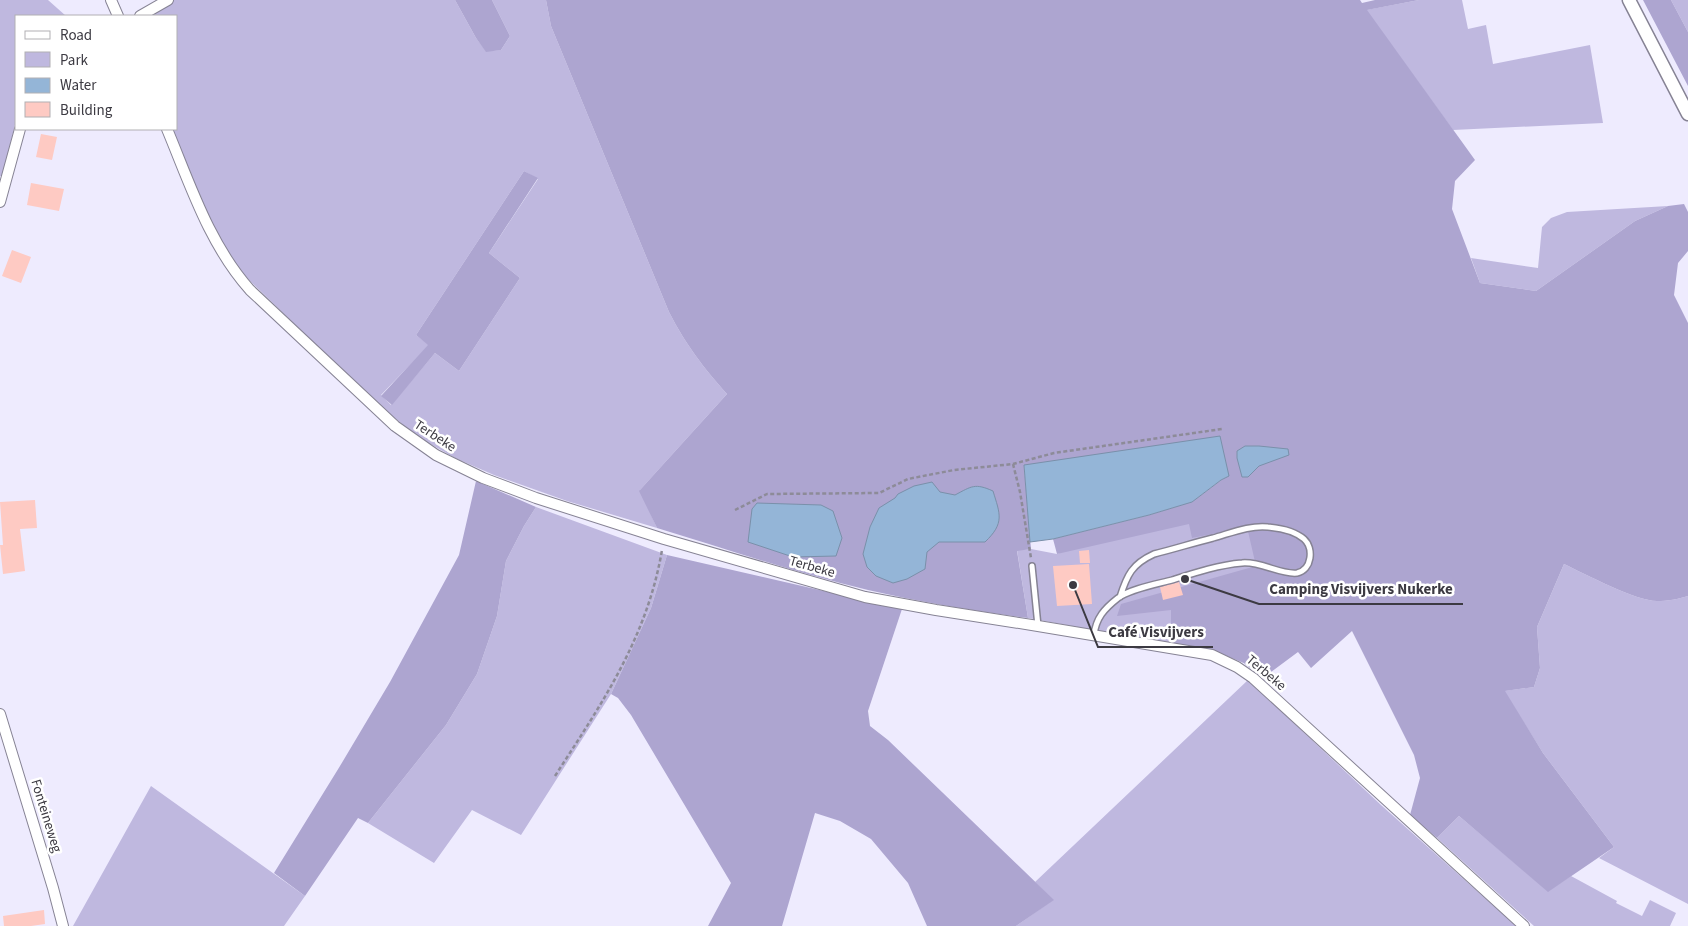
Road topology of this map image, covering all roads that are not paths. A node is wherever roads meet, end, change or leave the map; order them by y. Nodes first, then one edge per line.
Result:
1 (111, 0) edge
2 (168, 0) edge
3 (1628, 0) edge
4 (118, 15) edge
5 (142, 15) edge
6 (1688, 114) edge
7 (20, 130) edge
8 (167, 130) edge
9 (0, 202) edge
10 (1032, 566) road end
11 (1120, 597) junction
12 (1038, 626) junction
13 (1094, 635) junction
14 (0, 714) edge
15 (63, 926) edge
16 (1524, 926) edge

1 - 4 street
2 - 5 street
3 - 6 street
7 - 9 street
8 - 12 street, Terbeke
10 - 12 lane
11 - 11 lane
11 - 13 lane
12 - 13 street, Terbeke
13 - 16 street, Terbeke
14 - 15 street, Fonteineweg

